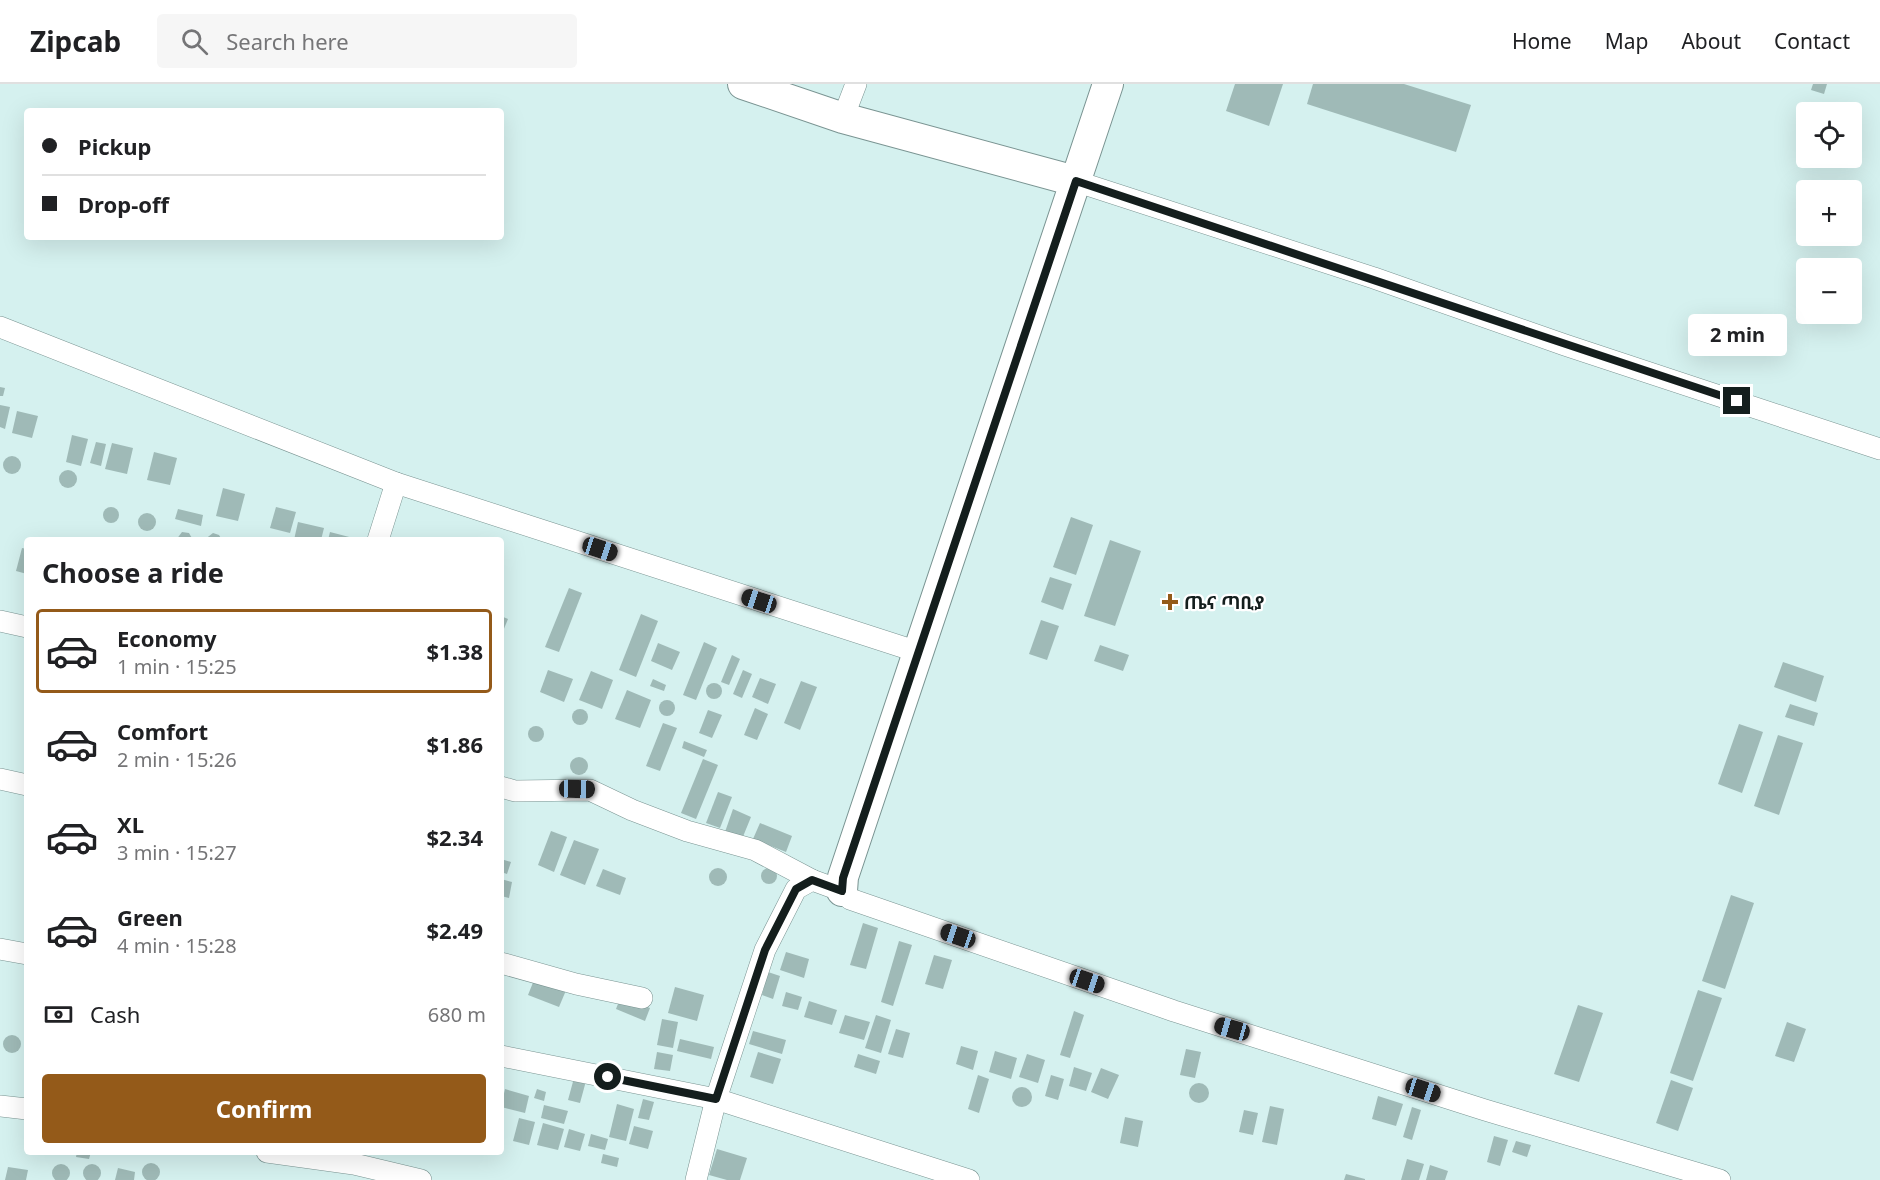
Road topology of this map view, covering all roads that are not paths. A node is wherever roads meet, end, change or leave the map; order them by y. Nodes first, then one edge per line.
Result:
1 (743, 84) edge
2 (856, 84) edge
3 (1108, 84) edge
4 (843, 118) junction
5 (1076, 181) junction
6 (0, 327) edge
7 (1880, 449) edge
8 (396, 483) junction
9 (379, 537) edge
10 (0, 621) edge
11 (24, 626) edge
12 (918, 652) junction
13 (0, 779) edge
14 (24, 784) edge
15 (504, 788) edge
16 (812, 880) junction
17 (842, 891) junction
18 (0, 949) edge
19 (24, 953) edge
20 (504, 964) edge
21 (642, 998) dead end
22 (504, 1057) edge
23 (716, 1099) junction
24 (0, 1106) edge
25 (24, 1109) edge
26 (289, 1155) edge
27 (1708, 1179) edge
28 (421, 1180) edge
29 (696, 1180) edge
30 (969, 1180) edge

1 - 4 street
2 - 4 street
3 - 5 street
4 - 5 street
5 - 7 street
5 - 12 street
6 - 8 street
8 - 9 street
8 - 12 street
10 - 11 street
12 - 17 street
13 - 14 street
15 - 16 street
16 - 17 street
16 - 23 street
17 - 27 street
18 - 19 street
20 - 21 street
22 - 23 street
23 - 29 street
23 - 30 street
24 - 25 street
26 - 28 street

